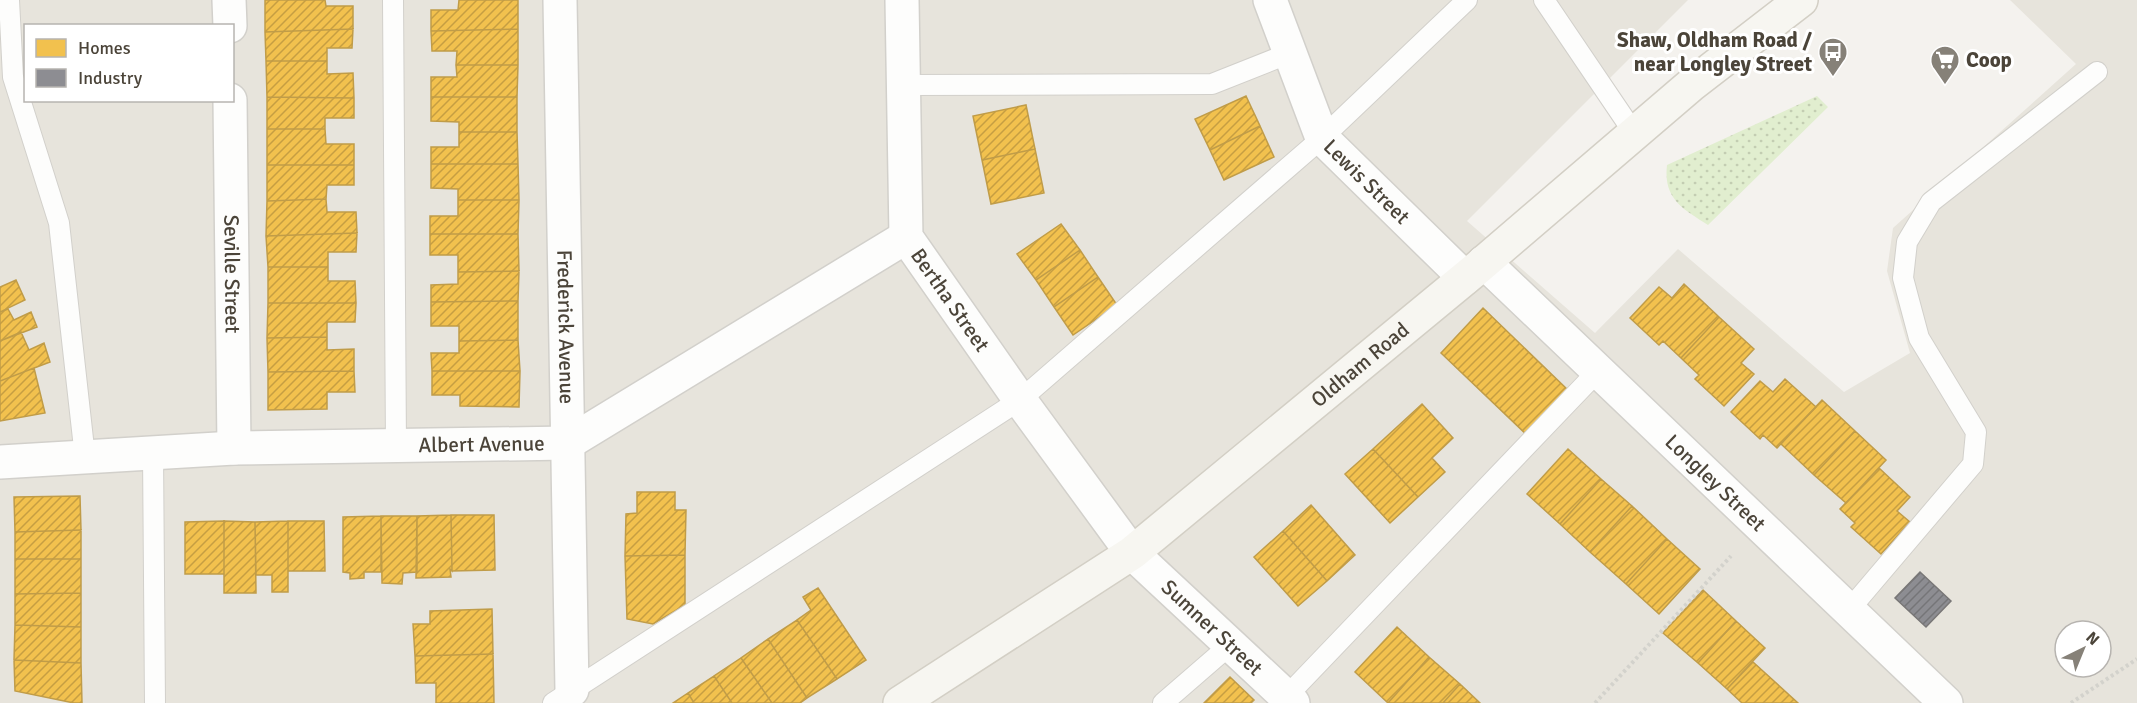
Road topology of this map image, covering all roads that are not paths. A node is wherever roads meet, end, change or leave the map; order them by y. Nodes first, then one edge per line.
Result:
1 (9, 0) edge
2 (230, 0) edge
3 (393, 0) edge
4 (560, 0) edge
5 (902, 0) edge
6 (1270, 0) edge
7 (1467, 0) edge
8 (1544, 0) edge
9 (1800, 0) edge
10 (230, 24) edge
11 (1290, 53) junction
12 (2097, 72) dead end
13 (903, 86) junction
14 (230, 102) edge
15 (1634, 133) junction
16 (1322, 138) junction
17 (906, 237) junction
18 (1475, 270) junction
19 (1598, 371) junction
20 (1020, 400) junction
21 (568, 443) junction
22 (396, 446) junction
23 (234, 448) junction
24 (153, 453) junction
25 (85, 457) junction
26 (0, 462) edge
27 (1132, 553) junction
28 (1849, 610) junction
29 (1230, 645) junction
30 (562, 697) edge
31 (1289, 700) edge
32 (155, 703) edge
33 (900, 703) edge
34 (1163, 703) edge
35 (1946, 703) edge

1 - 25 lane
2 - 10 street
3 - 22 lane
4 - 21 street, Frederick Avenue
5 - 13 street, Bertha Street
6 - 11 street, Lewis Street
7 - 16 lane
8 - 15 lane
9 - 15 main road, Oldham Road
11 - 13 lane
11 - 16 street, Lewis Street
12 - 28 lane
13 - 17 street, Bertha Street
14 - 23 street, Seville Street
15 - 18 main road, Oldham Road
16 - 18 street, Lewis Street
16 - 20 lane
17 - 20 street, Bertha Street
17 - 21 street, Albert Avenue
18 - 19 street, Longley Street
18 - 27 main road, Oldham Road
19 - 28 street, Longley Street
19 - 31 lane
20 - 27 street, Bertha Street
20 - 30 lane
21 - 22 street, Albert Avenue
21 - 30 street, Frederick Avenue
22 - 23 street, Albert Avenue
23 - 24 street, Albert Avenue
24 - 25 street, Albert Avenue
24 - 32 lane
25 - 26 street, Albert Avenue
27 - 29 street, Sumner Street
27 - 33 main road, Oldham Road
28 - 35 street, Longley Street
29 - 31 street, Sumner Street
29 - 34 lane

